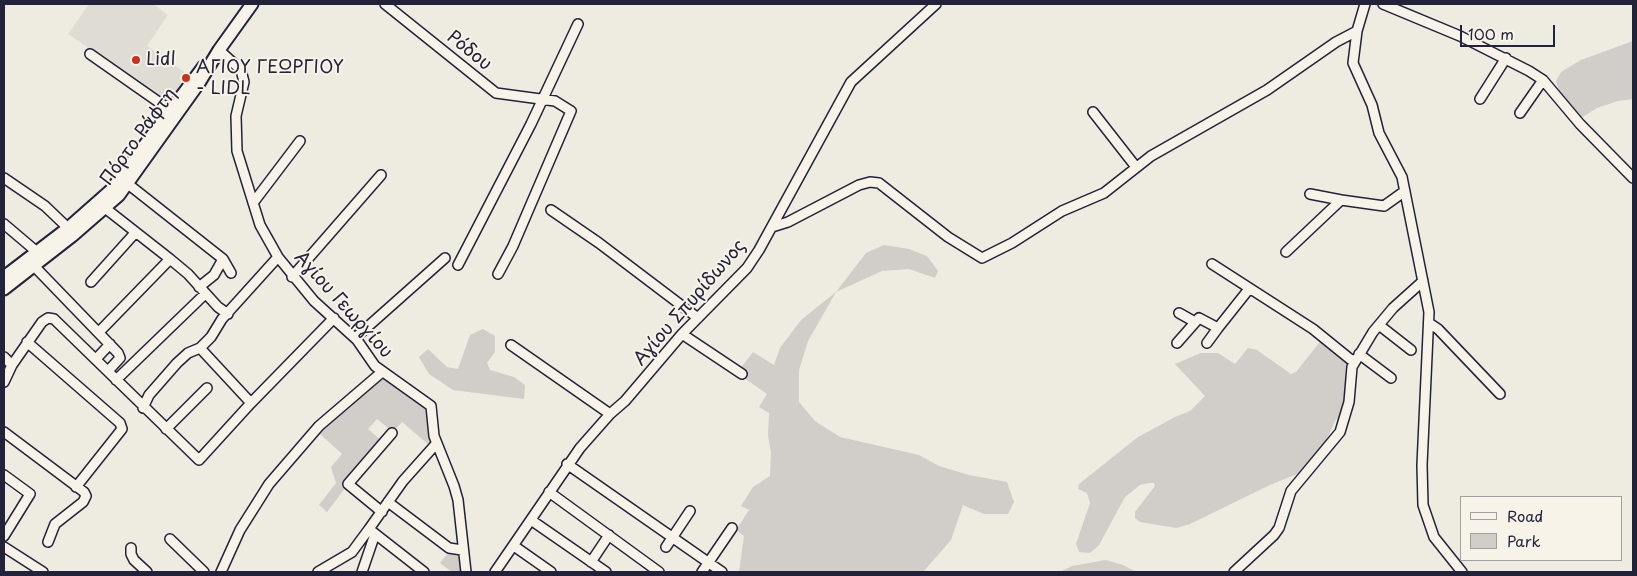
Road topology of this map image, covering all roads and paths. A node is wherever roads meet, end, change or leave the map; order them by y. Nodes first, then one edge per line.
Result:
1 (252, 4) edge
2 (385, 4) edge
3 (936, 4) edge
4 (1365, 4) edge
5 (1383, 4) edge
6 (578, 24) dead end
7 (1357, 31) junction
8 (218, 50) junction
9 (90, 54) dead end
10 (1506, 58) junction
11 (1543, 80) junction
12 (543, 99) junction
13 (1480, 99) dead end
14 (170, 110) junction
15 (1092, 112) dead end
16 (1520, 113) dead end
17 (300, 141) dead end
18 (1136, 167) junction
19 (381, 175) dead end
20 (4, 178) edge
21 (1633, 178) edge
22 (128, 184) junction
23 (1404, 191) junction
24 (1310, 194) dead end
25 (1341, 200) junction
26 (253, 203) junction
27 (106, 208) junction
28 (551, 210) dead end
29 (4, 224) edge
30 (772, 227) junction
31 (68, 228) junction
32 (135, 233) junction
33 (37, 252) junction
34 (1286, 252) dead end
35 (278, 258) junction
36 (445, 258) dead end
37 (170, 259) junction
38 (223, 259) junction
39 (1212, 264) dead end
40 (458, 265) dead end
41 (34, 266) junction
42 (5, 273) edge
43 (231, 273) dead end
44 (498, 274) dead end
45 (292, 277) junction
46 (1423, 281) junction
47 (91, 282) dead end
48 (4, 289) edge
49 (1249, 289) junction
50 (202, 290) junction
51 (1180, 313) dead end
52 (228, 314) junction
53 (334, 318) junction
54 (698, 318) junction
55 (1195, 322) junction
56 (1429, 323) junction
57 (1379, 325) junction
58 (1218, 328) junction
59 (100, 331) junction
60 (682, 334) junction
61 (355, 338) junction
62 (28, 342) junction
63 (1177, 343) dead end
64 (1207, 343) dead end
65 (110, 344) junction
66 (511, 345) dead end
67 (200, 348) junction
68 (1411, 350) dead end
69 (4, 357) edge
70 (1357, 357) junction
71 (96, 359) junction
72 (12, 366) junction
73 (108, 371) junction
74 (382, 372) junction
75 (742, 374) dead end
76 (1391, 378) dead end
77 (116, 380) junction
78 (4, 382) edge
79 (207, 388) dead end
80 (1500, 394) dead end
81 (251, 403) junction
82 (143, 408) junction
83 (610, 414) junction
84 (166, 429) junction
85 (4, 432) edge
86 (392, 433) dead end
87 (436, 444) junction
88 (567, 464) junction
89 (4, 475) edge
90 (76, 487) junction
91 (549, 492) junction
92 (388, 502) junction
93 (690, 511) dead end
94 (382, 512) junction
95 (531, 520) junction
96 (732, 528) dead end
97 (372, 532) junction
98 (4, 536) edge
99 (609, 536) junction
100 (672, 538) junction
101 (170, 539) dead end
102 (48, 542) dead end
103 (514, 546) junction
104 (4, 547) edge
105 (666, 547) dead end
106 (130, 548) dead end
107 (462, 550) junction
108 (591, 562) junction
109 (708, 563) junction
110 (43, 572) edge
111 (147, 572) edge
112 (204, 572) edge
113 (221, 572) edge
114 (318, 572) edge
115 (362, 572) edge
116 (424, 572) edge
117 (466, 572) edge
118 (495, 572) edge
119 (550, 572) edge
120 (606, 572) edge
121 (659, 572) edge
122 (702, 572) edge
123 (722, 572) edge
124 (1234, 572) edge
125 (1462, 572) edge

1 - 8 main road, Πόρτο Ράφτη
2 - 12 street, Ρόδου
3 - 30 street, Αγίου Σπυρίδωνος
4 - 7 street
5 - 10 street
6 - 12 street
7 - 18 street
7 - 23 street
8 - 14 main road, Πόρτο Ράφτη
8 - 22 main road, Πόρτο Ράφτη
8 - 26 street, Αγίου Γεωργίου
9 - 14 street
10 - 11 street
10 - 13 street
11 - 16 street
11 - 21 street
12 - 40 street
12 - 44 street, Ρόδου
14 - 31 main road, Πόρτο Ράφτη
15 - 18 street
17 - 26 street
18 - 30 street
19 - 45 street
20 - 31 street
22 - 27 main road, Πόρτο Ράφτη
22 - 38 street
23 - 25 street
23 - 46 street
24 - 25 street
25 - 34 street
26 - 35 street, Αγίου Γεωργίου
27 - 32 street
27 - 41 main road, Πόρτο Ράφτη
28 - 54 street
29 - 33 street
30 - 54 street, Αγίου Σπυρίδωνος
31 - 33 main road, Πόρτο Ράφτη
32 - 37 street
32 - 47 street
33 - 42 main road, Πόρτο Ράφτη
35 - 45 street, Αγίου Γεωργίου
35 - 52 street
36 - 61 street
37 - 50 street
37 - 59 street
38 - 43 street
38 - 50 street
39 - 49 street
41 - 48 main road, Πόρτο Ράφτη
41 - 59 street
45 - 53 street, Αγίου Γεωργίου
46 - 56 street
46 - 57 street
49 - 58 street
49 - 70 street
50 - 52 street
50 - 77 street
51 - 55 street
52 - 67 street
53 - 61 street, Αγίου Γεωργίου
53 - 81 street
54 - 60 street, Αγίου Σπυρίδωνος
55 - 58 street
55 - 63 street
56 - 80 street
56 - 125 street
57 - 68 street
57 - 70 street
58 - 64 street
59 - 65 street
60 - 75 street
60 - 83 street, Αγίου Σπυρίδωνος
61 - 74 street, Αγίου Γεωργίου
62 - 71 street
62 - 72 street
62 - 90 street
65 - 71 street
65 - 73 street
66 - 83 street
67 - 81 street
67 - 82 street
69 - 72 street
70 - 76 street
70 - 124 street
71 - 73 street
72 - 78 street
73 - 77 street
74 - 87 street, Αγίου Γεωργίου
74 - 113 street
77 - 82 street
79 - 84 street
81 - 84 street
82 - 84 street
83 - 88 street, Αγίου Σπυρίδωνος
85 - 90 street
86 - 94 street
87 - 92 street
87 - 107 street, Αγίου Γεωργίου
88 - 91 street, Αγίου Σπυρίδωνος
88 - 100 street
89 - 98 street
90 - 102 street
91 - 95 street, Αγίου Σπυρίδωνος
91 - 99 street
92 - 94 street
92 - 107 street
93 - 100 street
94 - 97 street
95 - 103 street, Αγίου Σπυρίδωνος
95 - 108 street
96 - 109 street
97 - 114 street
97 - 115 street
97 - 116 street
99 - 108 street
99 - 121 street
100 - 105 street
100 - 109 street
101 - 112 street
103 - 118 street, Αγίου Σπυρίδωνος
103 - 119 street
104 - 110 street
106 - 111 street
107 - 117 street, Αγίου Γεωργίου
108 - 120 street
109 - 122 street
109 - 123 street

